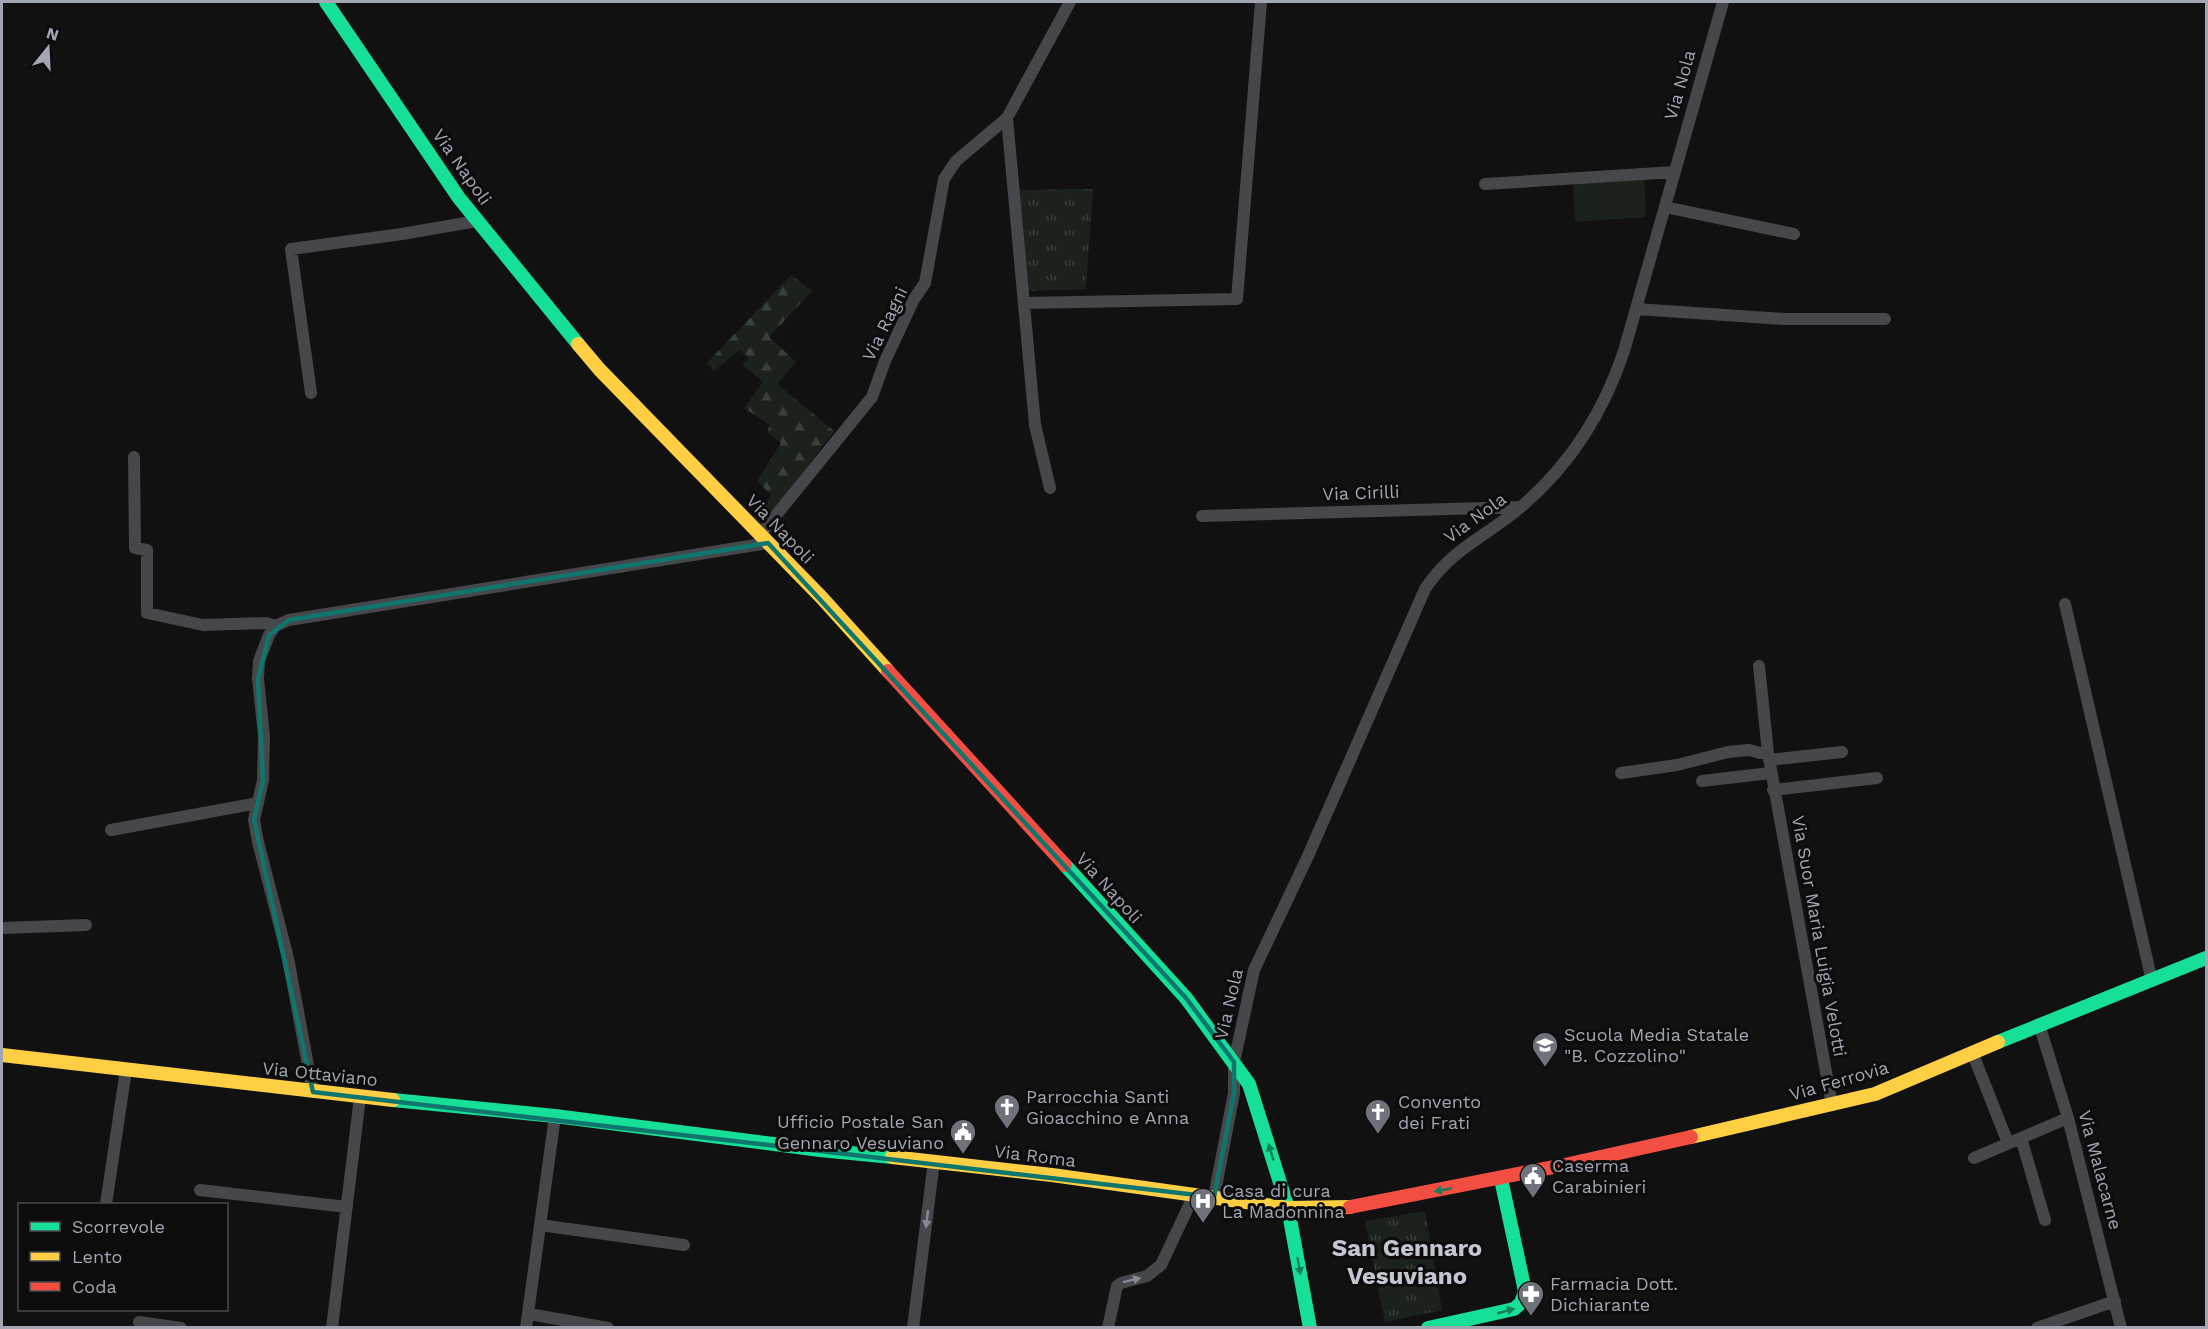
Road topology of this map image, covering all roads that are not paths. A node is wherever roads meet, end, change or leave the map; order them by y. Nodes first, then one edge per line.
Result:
1 (326, 2) edge
2 (1070, 2) edge
3 (1261, 2) edge
4 (1723, 2) edge
5 (1007, 118) junction
6 (1674, 172) junction
7 (1485, 184) dead end
8 (1665, 207) junction
9 (477, 221) junction
10 (1794, 234) dead end
11 (1024, 303) junction
12 (1636, 309) junction
13 (1885, 319) dead end
14 (311, 393) dead end
15 (134, 457) dead end
16 (1050, 488) dead end
17 (1521, 507) junction
18 (1202, 516) dead end
19 (764, 539) junction
20 (2065, 604) dead end
21 (275, 626) junction
22 (1759, 666) dead end
23 (1842, 752) dead end
24 (1768, 757) junction
25 (1621, 773) dead end
26 (1770, 773) junction
27 (1877, 778) dead end
28 (1702, 781) dead end
29 (1773, 790) junction
30 (258, 803) junction
31 (111, 830) dead end
32 (86, 925) dead end
33 (2, 928) edge
34 (2206, 958) edge
35 (2152, 981) junction
36 (2039, 1024) junction
37 (1972, 1052) junction
38 (2, 1055) edge
39 (1234, 1062) junction
40 (126, 1070) junction
41 (313, 1092) junction
42 (360, 1097) junction
43 (1832, 1105) junction
44 (555, 1116) junction
45 (2068, 1118) junction
46 (634, 1126) joint
47 (2021, 1138) junction
48 (2008, 1143) junction
49 (1974, 1158) dead end
50 (934, 1161) junction
51 (1501, 1179) junction
52 (200, 1190) dead end
53 (1194, 1195) junction
54 (1214, 1197) junction
55 (106, 1203) edge
56 (347, 1207) junction
57 (1288, 1208) junction
58 (2045, 1220) dead end
59 (540, 1225) junction
60 (684, 1245) dead end
61 (2115, 1301) junction
62 (529, 1314) junction
63 (139, 1322) dead end
64 (1486, 1322) edge
65 (562, 1323) edge
66 (181, 1328) edge
67 (332, 1328) edge
68 (526, 1328) edge
69 (609, 1328) edge
70 (913, 1328) edge
71 (1108, 1328) edge
72 (1310, 1328) edge
73 (1428, 1328) edge
74 (2037, 1328) edge
75 (2121, 1328) edge

1 - 9 main road, Via Napoli
2 - 5 street, Via Ragni
3 - 11 street
4 - 6 street, Via Nola
5 - 11 street
5 - 19 street, Via Ragni
6 - 7 street
6 - 8 street, Via Nola
8 - 10 street
8 - 12 street, Via Nola
9 - 14 street
9 - 19 main road, Via Napoli
11 - 16 street
12 - 13 street
12 - 17 street, Via Nola
15 - 21 street
17 - 18 street, Via Cirilli
17 - 39 street, Via Nola
19 - 21 street
19 - 39 main road, Via Napoli
20 - 35 street
21 - 30 street
22 - 24 street, Via Suor Maria Luigia Velotti
23 - 24 street
24 - 25 street
24 - 26 street, Via Suor Maria Luigia Velotti
26 - 28 street
26 - 29 street, Via Suor Maria Luigia Velotti
27 - 29 street
29 - 43 street, Via Suor Maria Luigia Velotti
30 - 31 street
30 - 41 street
32 - 33 street
34 - 35 main road, Via Ferrovia
35 - 36 main road, Via Ferrovia
36 - 37 main road, Via Ferrovia
36 - 45 street, Via Malacarne
37 - 43 main road, Via Ferrovia
37 - 48 street
38 - 40 main road, Via Ottaviano
39 - 54 street, Via Nola
57 -> 39 main road, Via Napoli
40 - 41 main road, Via Ottaviano
40 - 55 street
41 - 42 main road, Via Ottaviano
42 - 44 main road, Via Ottaviano
42 - 56 street
43 - 51 main road, Via Ferrovia
44 - 46 main road, Via Ottaviano
44 - 59 street
45 - 47 street
45 - 61 street, Via Malacarne
46 - 50 main road, Via Roma
47 - 48 street
47 - 58 street
48 - 49 street
50 - 53 main road, Via Roma
50 -> 70 street
51 -> 57 main road, Via Ferrovia
64 -> 51 main road
52 - 56 street
53 - 54 main road, Via Roma
71 -> 53 street
54 - 57 main road, Via Roma
56 - 67 street
57 -> 72 main road, Via Napoli
59 - 60 street
59 - 62 street
61 - 74 street
61 - 75 street, Via Malacarne
62 - 65 street
62 - 68 street
63 - 66 street
64 - 73 main road
65 - 69 street

